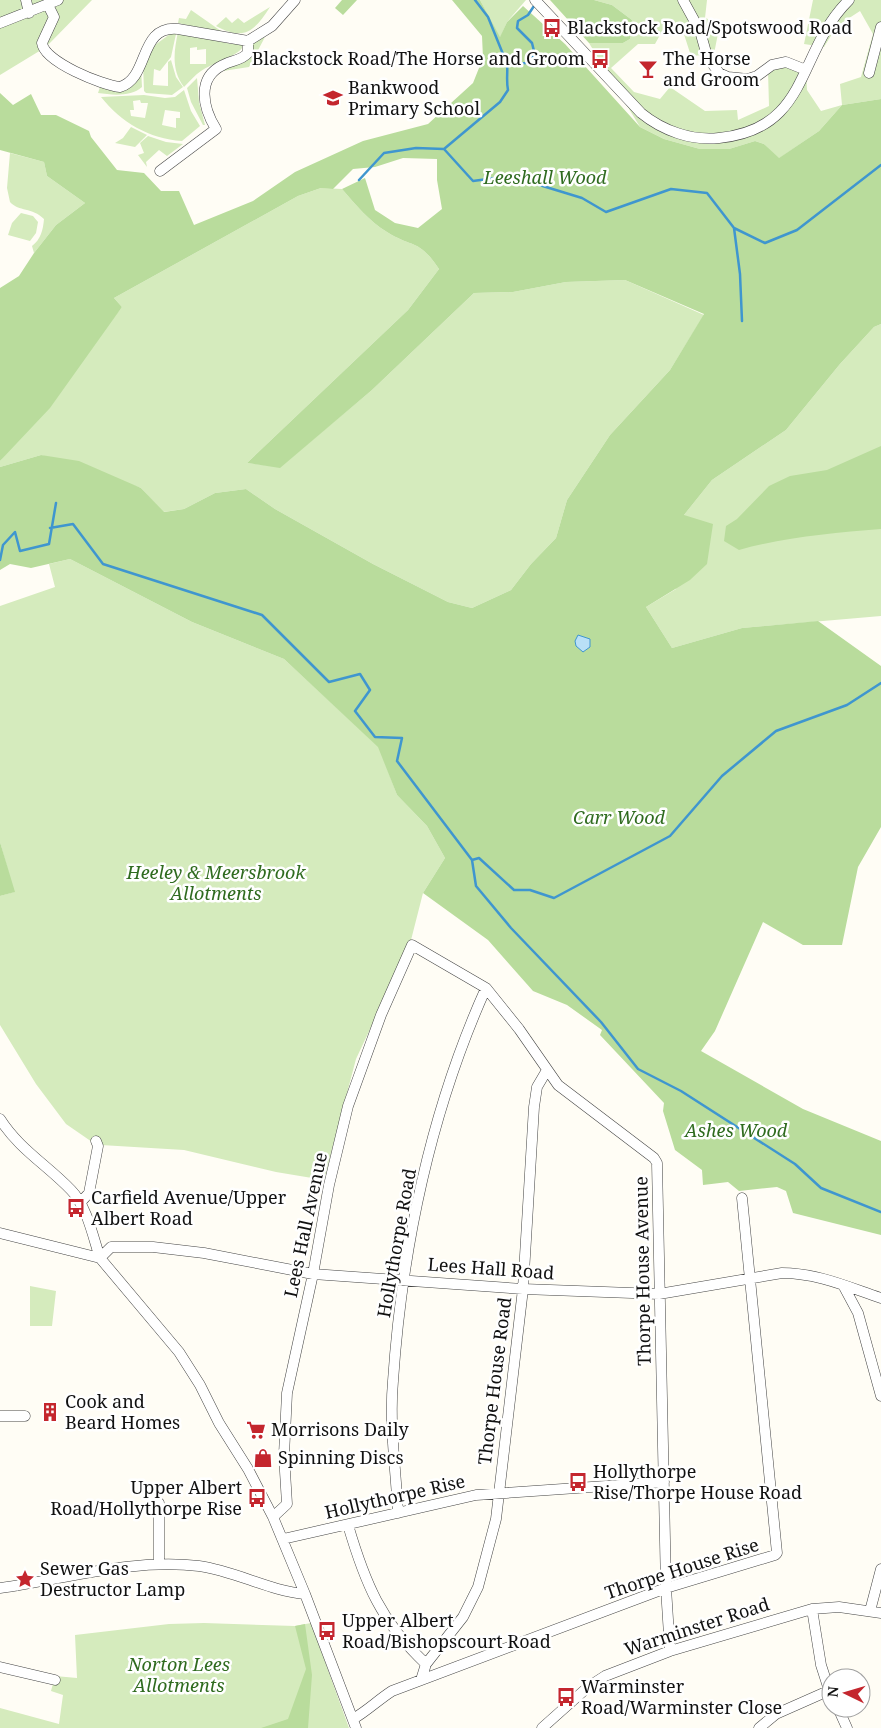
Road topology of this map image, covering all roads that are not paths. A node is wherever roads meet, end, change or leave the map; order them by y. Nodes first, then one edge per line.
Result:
1 (26, 0) edge
2 (58, 0) edge
3 (295, 0) edge
4 (535, 0) edge
5 (683, 0) edge
6 (849, 0) edge
7 (48, 5) junction
8 (29, 13) junction
9 (0, 23) edge
10 (881, 27) edge
11 (248, 40) junction
12 (806, 70) junction
13 (870, 73) dead end
14 (160, 171) dead end
15 (412, 945) joint
16 (486, 988) junction
17 (547, 1070) junction
18 (0, 1119) edge
19 (12, 1138) junction
20 (0, 1139) edge
21 (96, 1141) dead end
22 (742, 1198) dead end
23 (80, 1203) junction
24 (0, 1233) edge
25 (100, 1258) junction
26 (313, 1274) junction
27 (750, 1278) junction
28 (403, 1280) junction
29 (843, 1285) junction
30 (523, 1289) junction
31 (659, 1294) junction
32 (881, 1298) edge
33 (881, 1396) edge
34 (0, 1416) edge
35 (25, 1416) dead end
36 (664, 1482) junction
37 (498, 1495) junction
38 (158, 1503) dead end
39 (398, 1513) junction
40 (273, 1516) junction
41 (348, 1525) junction
42 (283, 1538) junction
43 (159, 1563) junction
44 (881, 1569) edge
45 (0, 1588) edge
46 (666, 1588) junction
47 (305, 1594) junction
48 (812, 1609) junction
49 (870, 1611) junction
50 (881, 1613) edge
51 (670, 1651) junction
52 (426, 1664) junction
53 (0, 1667) edge
54 (822, 1668) edge
55 (55, 1680) dead end
56 (421, 1680) junction
57 (821, 1697) edge
58 (355, 1723) edge
59 (542, 1728) edge
60 (759, 1728) edge

1 - 8 street
2 - 7 street
3 - 11 street
4 - 12 street
5 - 12 street
6 - 12 street
7 - 8 street
7 - 11 street
8 - 9 street
10 - 13 street
11 - 14 street
15 - 16 street, Thorpe House Avenue
15 - 26 street, Lees Hall Avenue
16 - 17 street, Thorpe House Avenue
16 - 28 street, Hollythorpe Road
17 - 30 street, Thorpe House Road
17 - 31 street, Thorpe House Avenue
18 - 19 street
19 - 20 street
19 - 23 street
21 - 23 street
22 - 27 street, Thorpe House Rise
23 - 25 street
24 - 25 street
25 - 26 street, Lees Hall Road
25 - 40 street
26 - 28 street, Lees Hall Road
26 - 40 street, Lees Hall Avenue
27 - 29 street, Lees Hall Road
27 - 31 street, Lees Hall Road
27 - 46 street, Thorpe House Rise
28 - 30 street, Lees Hall Road
28 - 39 street, Hollythorpe Road
29 - 32 street, Lees Hall Road
29 - 33 street
30 - 31 street, Lees Hall Road
30 - 37 street, Thorpe House Road
31 - 36 street, Thorpe House Avenue
34 - 35 street
36 - 37 street, Hollythorpe Rise
36 - 46 street, Thorpe House Avenue
37 - 39 street, Hollythorpe Rise
37 - 52 street, Thorpe House Road
38 - 43 street
39 - 41 street, Hollythorpe Rise
40 - 42 street
41 - 42 street, Hollythorpe Rise
41 - 52 street
42 - 47 street
43 - 45 street
43 - 47 street
44 - 49 street
46 - 51 street, Thorpe House Avenue
46 - 56 street, Thorpe House Rise
47 - 58 street
48 - 49 street, Warminster Road
48 - 51 street, Warminster Road
48 - 54 street
49 - 50 street, Warminster Road
51 - 59 street, Warminster Road
52 - 56 street, Thorpe House Road
53 - 55 street
56 - 58 street, Thorpe House Rise
57 - 60 street

